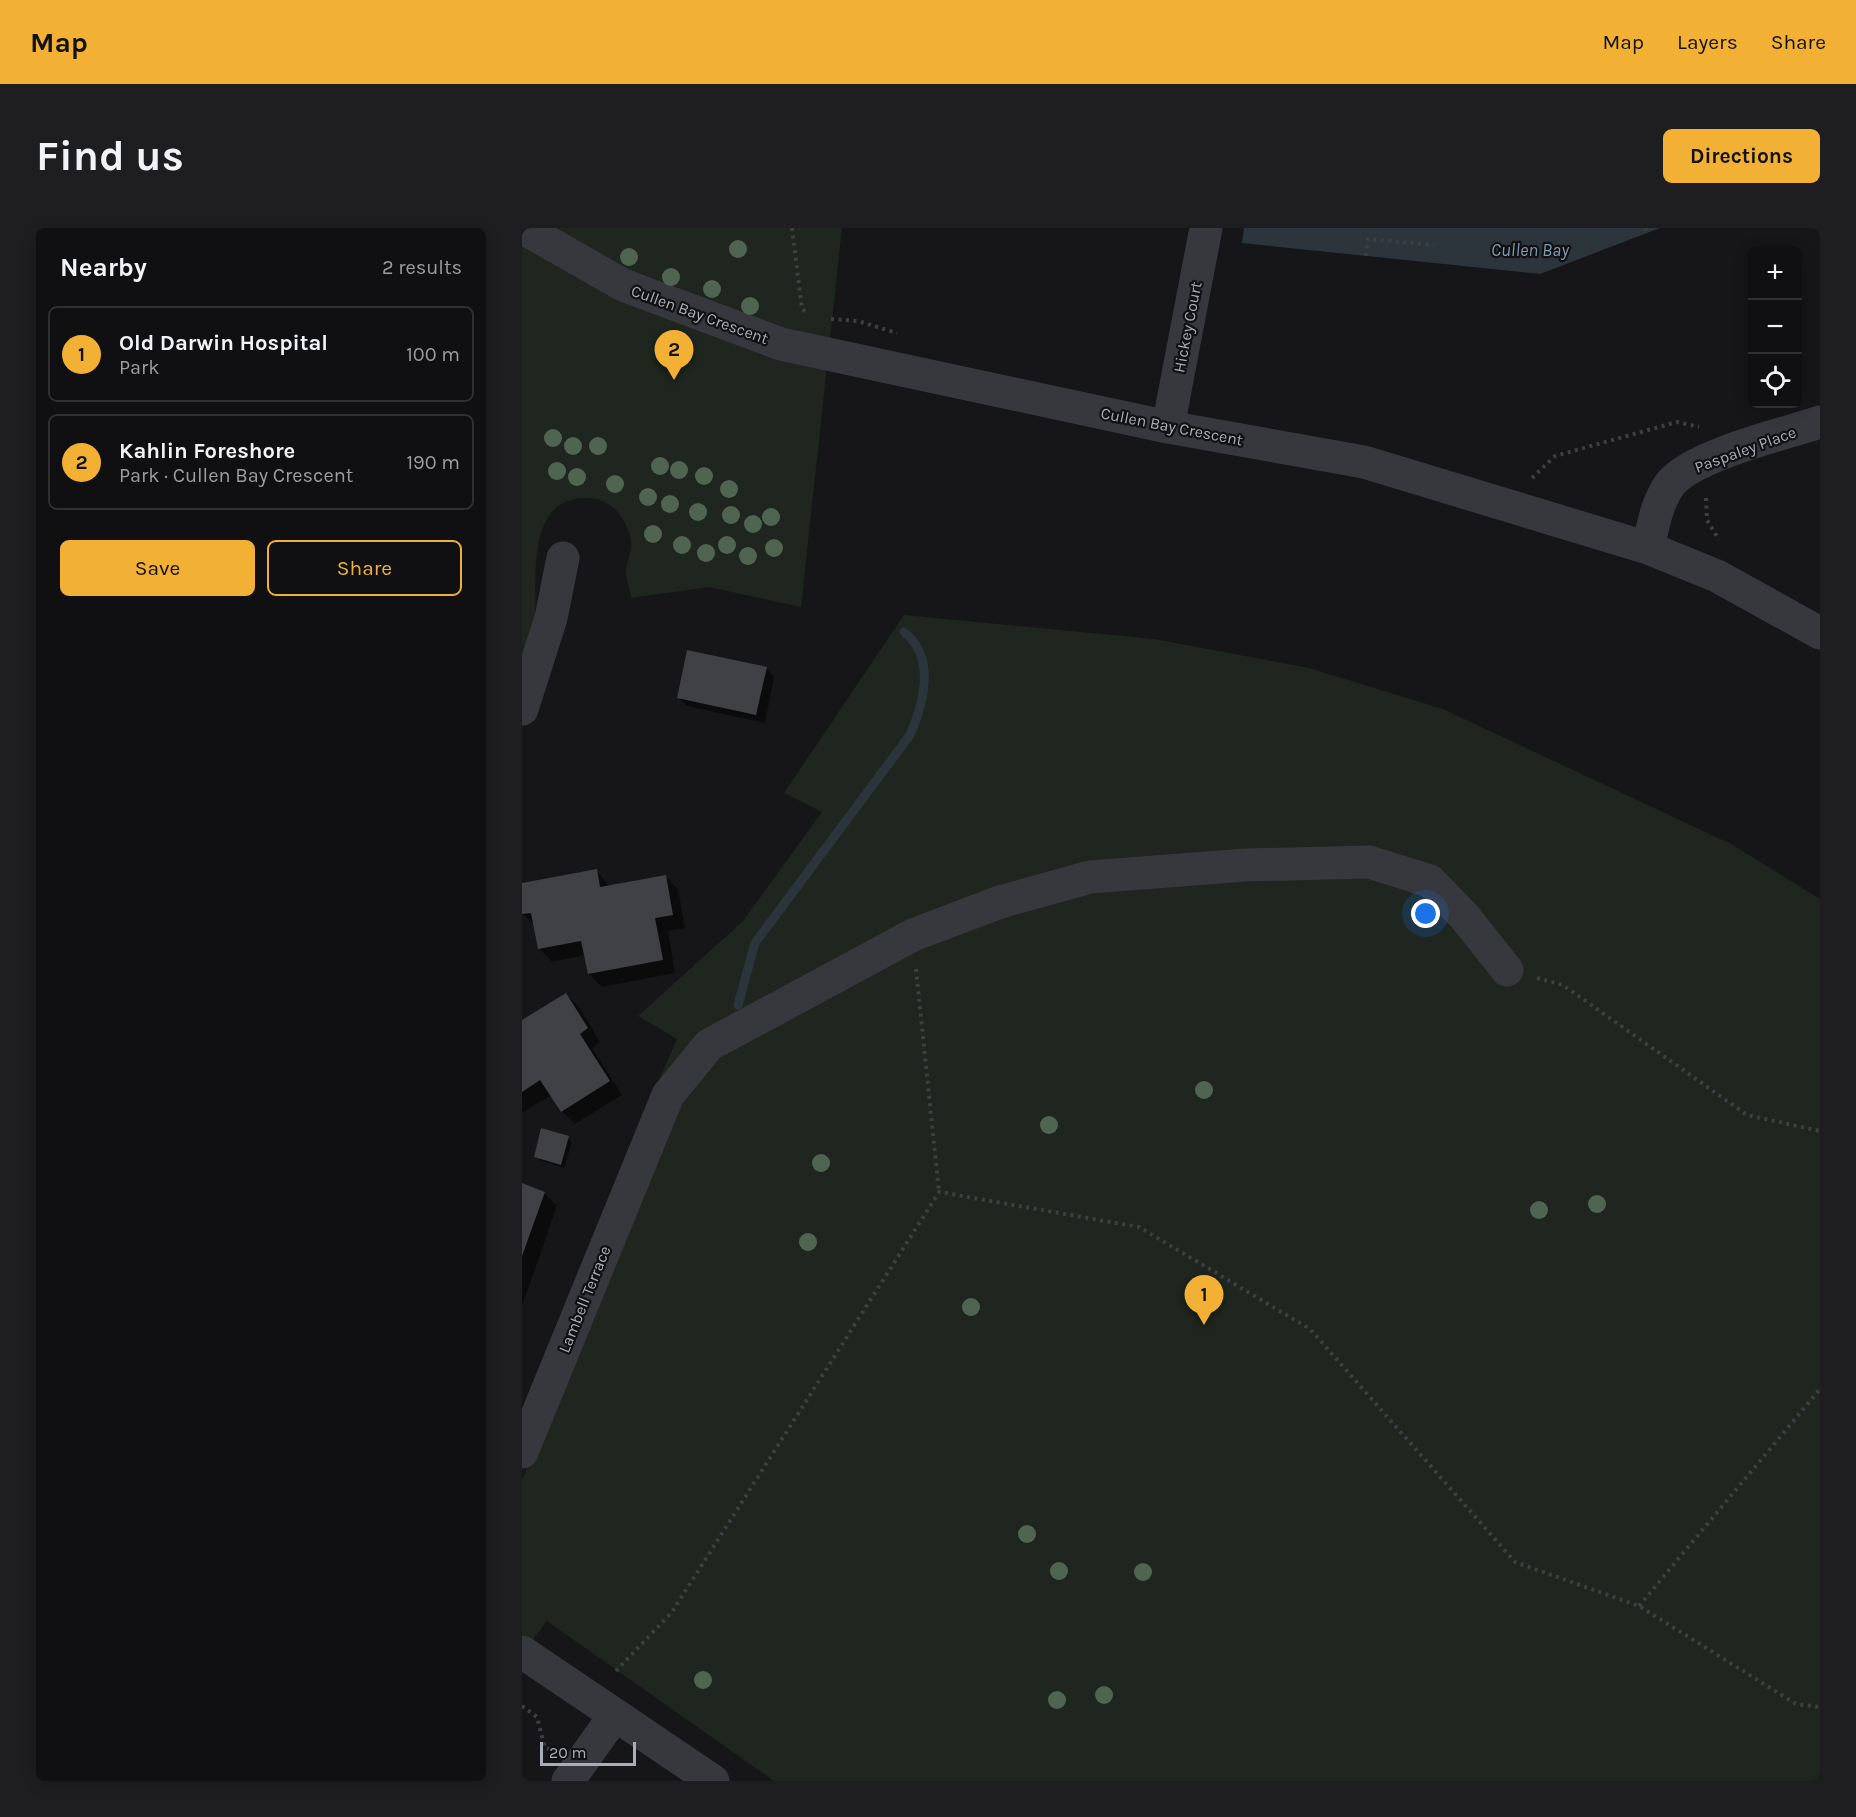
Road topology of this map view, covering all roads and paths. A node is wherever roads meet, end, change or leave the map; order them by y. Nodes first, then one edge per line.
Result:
1 (523, 228) edge
2 (792, 228) edge
3 (1206, 228) edge
4 (1434, 245) dead end
5 (1366, 256) dead end
6 (815, 317) dead end
7 (1820, 422) edge
8 (1168, 427) junction
9 (1704, 428) dead end
10 (1527, 482) dead end
11 (1708, 489) dead end
12 (1727, 544) dead end
13 (1648, 548) junction
14 (563, 558) dead end
15 (1820, 633) edge
16 (522, 709) edge
17 (913, 935) junction
18 (1507, 970) joint
19 (1820, 1131) edge
20 (939, 1192) junction
21 (1820, 1389) edge
22 (522, 1452) edge
23 (1640, 1606) junction
24 (522, 1652) edge
25 (616, 1671) dead end
26 (1820, 1707) edge
27 (615, 1715) junction
28 (568, 1781) edge
29 (713, 1781) edge

1 - 8 street, Cullen Bay Crescent
2 - 6 path
3 - 8 street, Hickey Court
4 - 5 path
7 - 13 street, Paspaley Place
8 - 13 street, Cullen Bay Crescent
9 - 10 path
11 - 12 path
13 - 15 street, Cullen Bay Crescent
14 - 16 street
17 - 18 street, Lambell Terrace
17 - 20 path
17 - 22 street, Lambell Terrace
18 - 19 path
20 - 23 path
20 - 25 path
21 - 23 path
23 - 26 path
24 - 27 street
27 - 28 street
27 - 29 street

